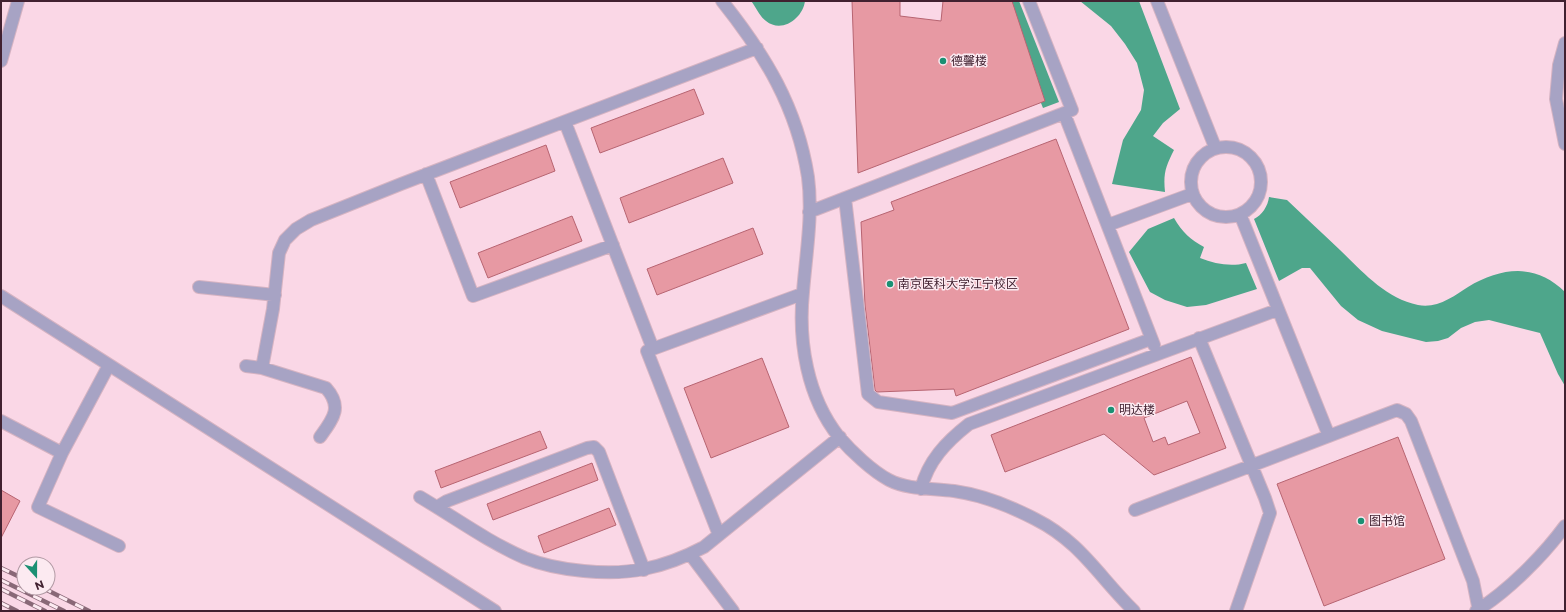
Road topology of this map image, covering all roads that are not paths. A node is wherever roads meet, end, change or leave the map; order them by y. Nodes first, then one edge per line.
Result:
1 (18, 1) edge
2 (722, 1) edge
3 (1029, 1) edge
4 (1157, 1) edge
5 (1565, 43) edge
6 (757, 48) junction
7 (1, 61) edge
8 (1064, 113) junction
9 (564, 122) junction
10 (1565, 144) edge
11 (1215, 147) junction
12 (426, 174) junction
13 (1192, 194) junction
14 (845, 198) junction
15 (809, 212) junction
16 (1240, 214) junction
17 (1108, 225) junction
18 (612, 245) junction
19 (199, 287) dead end
20 (802, 294) junction
21 (274, 295) junction
22 (1, 296) edge
23 (1277, 310) junction
24 (1199, 338) junction
25 (1151, 339) junction
26 (653, 349) junction
27 (1157, 354) junction
28 (109, 365) junction
29 (246, 366) dead end
30 (262, 368) junction
31 (1, 420) edge
32 (320, 436) dead end
33 (1328, 436) junction
34 (840, 437) junction
35 (62, 453) junction
36 (1252, 466) junction
37 (921, 489) junction
38 (420, 497) dead end
39 (437, 507) junction
40 (1135, 510) dead end
41 (1565, 526) edge
42 (719, 535) junction
43 (119, 546) dead end
44 (690, 554) junction
45 (644, 570) junction
46 (1478, 610) edge
47 (495, 611) edge
48 (733, 611) edge
49 (1134, 611) edge
50 (1236, 611) edge

1 - 7 street
2 - 6 street
3 - 8 street
4 - 11 street
5 - 10 street
6 - 9 street
6 - 15 street
8 - 14 street
8 - 17 street
9 - 12 street
9 - 18 street
11 - 13 street
11 - 16 street
12 - 18 street
12 - 21 street
13 - 16 street
13 - 17 street
14 - 15 street
14 - 25 street
15 - 20 street
16 - 23 street
17 - 25 street
18 - 26 street
19 - 21 street
20 - 26 street
20 - 34 street
21 - 30 street
22 - 28 street
23 - 24 street
23 - 33 street
24 - 27 street
24 - 36 street
25 - 27 street
26 - 42 street
27 - 37 street
28 - 35 street
28 - 47 street
29 - 30 street
30 - 32 street
31 - 35 street
33 - 36 street
33 - 46 street
34 - 37 street
34 - 42 street
35 - 43 street
36 - 40 street
36 - 50 street
37 - 49 street
38 - 39 street
39 - 45 street
39 - 45 street
41 - 46 street
42 - 44 street
44 - 45 street
44 - 48 street

